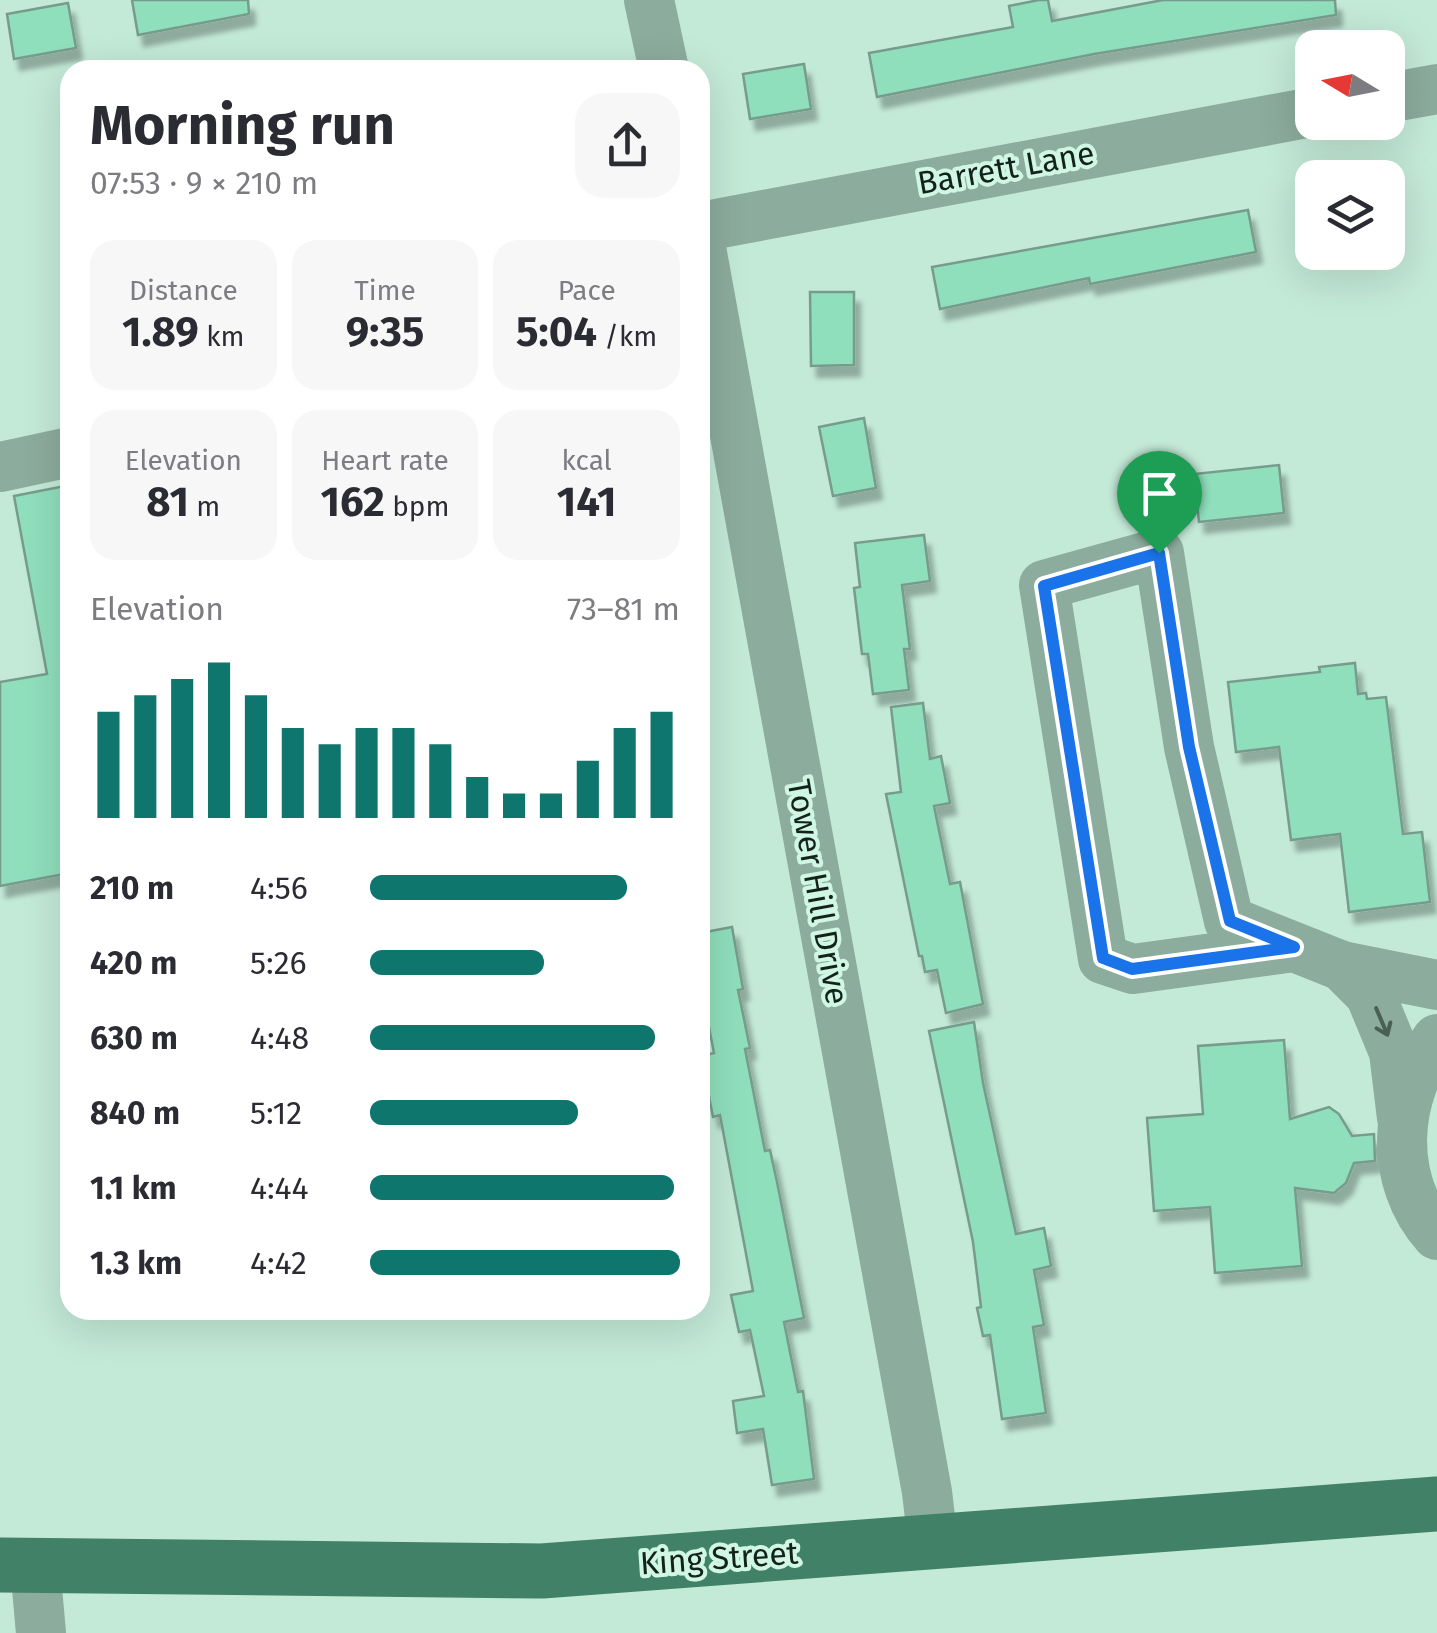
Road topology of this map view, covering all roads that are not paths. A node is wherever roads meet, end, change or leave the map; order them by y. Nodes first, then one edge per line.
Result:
1 (649, 0) edge
2 (662, 60) edge
3 (1437, 90) edge
4 (1405, 95) edge
5 (1295, 115) edge
6 (710, 225) edge
7 (710, 297) edge
8 (60, 454) edge
9 (0, 467) edge
10 (1294, 947) junction
11 (1342, 966) junction
12 (1437, 985) edge
13 (1437, 1039) edge
14 (1402, 1118) junction
15 (1437, 1234) edge
16 (1437, 1504) edge
17 (933, 1542) junction
18 (18, 1565) edge
19 (41, 1633) edge

1 - 2 street
3 - 4 street
5 - 6 street, Barrett Lane
7 - 17 street, Tower Hill Drive
8 - 9 street
10 - 10 street
10 - 11 street
11 - 12 street
11 -> 14 street
13 - 14 street
14 - 15 street
16 - 17 main road, King Street
17 - 18 main road, King Street
18 - 19 street

